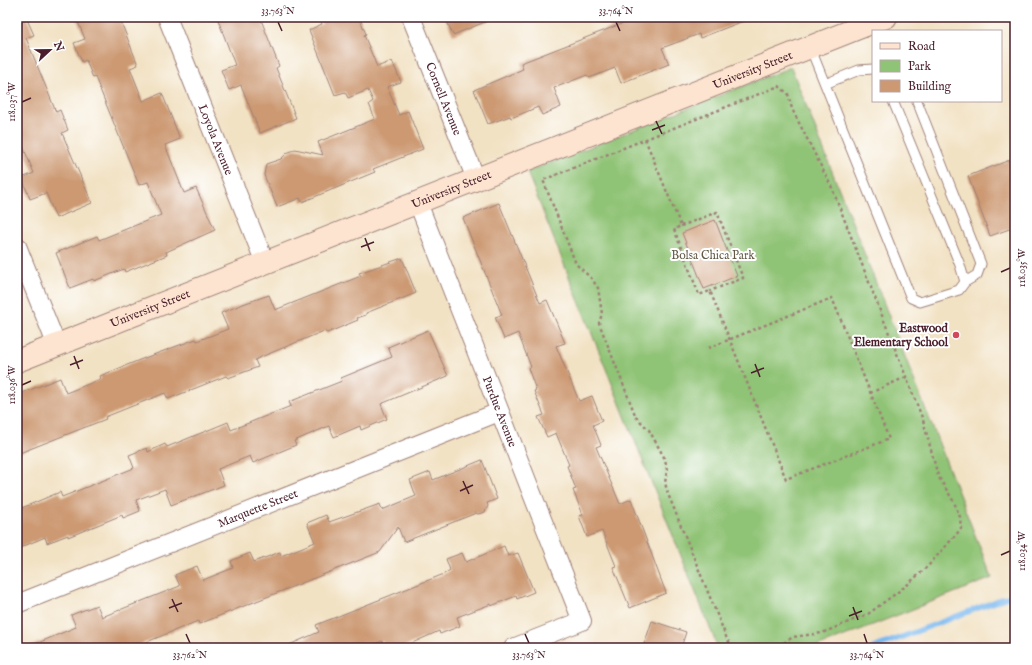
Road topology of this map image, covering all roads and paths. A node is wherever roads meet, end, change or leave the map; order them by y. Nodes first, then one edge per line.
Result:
1 (167, 17) edge
2 (411, 17) edge
3 (885, 20) edge
4 (810, 47) junction
5 (872, 69) edge
6 (825, 84) junction
7 (893, 102) edge
8 (917, 102) edge
9 (645, 139) junction
10 (476, 179) junction
11 (418, 202) junction
12 (681, 226) junction
13 (17, 246) edge
14 (265, 263) junction
15 (965, 282) junction
16 (710, 291) junction
17 (730, 340) junction
18 (57, 346) junction
19 (706, 349) dead end
20 (17, 361) edge
21 (906, 377) junction
22 (870, 393) junction
23 (499, 412) junction
24 (17, 604) edge
25 (514, 648) edge
26 (733, 648) edge
27 (776, 648) edge

1 - 14 street, Loyola Avenue
2 - 10 street, Cornell Avenue
3 - 4 street, University Street
4 - 6 lane
4 - 10 street, University Street
5 - 6 lane
6 - 15 lane
7 - 15 lane
8 - 15 lane
9 - 12 path
9 - 21 path
9 - 26 path
10 - 11 street, University Street
11 - 14 street, University Street
11 - 23 street, Purdue Avenue
12 - 16 path
12 - 16 path
13 - 18 street
14 - 18 street, University Street
16 - 17 path
17 - 19 path
17 - 22 path
17 - 22 path
18 - 20 street, University Street
21 - 22 path
21 - 27 path
23 - 24 street, Marquette Street
23 - 25 street, Purdue Avenue

